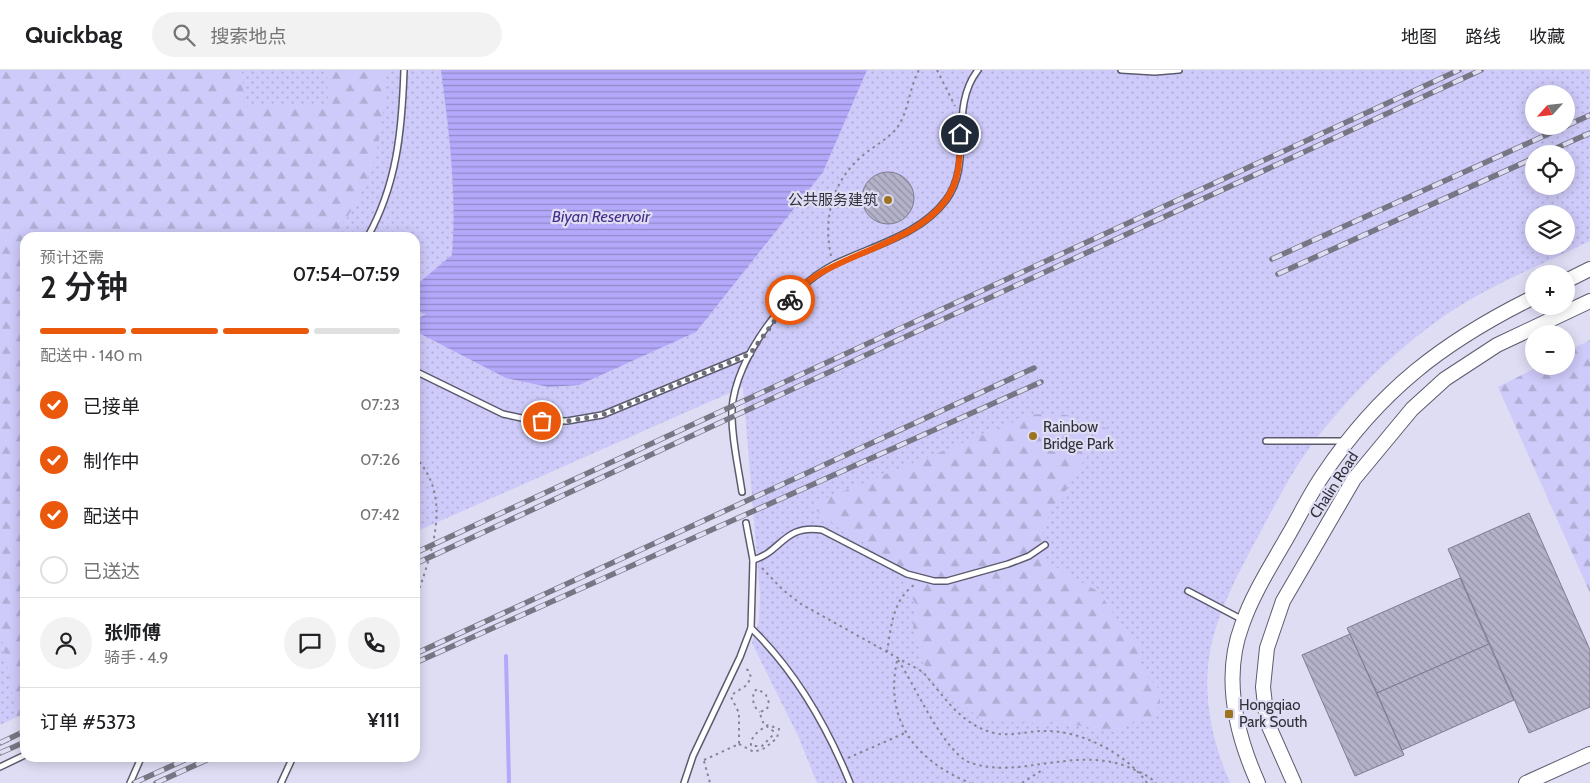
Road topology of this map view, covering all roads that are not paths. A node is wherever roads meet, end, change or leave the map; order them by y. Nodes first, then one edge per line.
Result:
1 (404, 70) edge
2 (978, 70) edge
3 (1121, 70) edge
4 (1179, 70) edge
5 (370, 232) edge
6 (1590, 269) edge
7 (1575, 276) edge
8 (1525, 302) edge
9 (1590, 302) edge
10 (750, 354) junction
11 (420, 373) edge
12 (1266, 440) dead end
13 (1347, 441) junction
14 (742, 492) dead end
15 (746, 523) dead end
16 (1045, 545) dead end
17 (753, 560) junction
18 (1188, 591) dead end
19 (1244, 620) junction
20 (751, 628) junction
21 (1590, 754) edge
22 (20, 757) edge
23 (139, 762) edge
24 (291, 762) edge
25 (0, 767) edge
26 (130, 783) edge
27 (281, 783) edge
28 (684, 783) edge
29 (850, 783) edge
30 (1258, 783) edge
31 (1294, 783) edge
32 (1526, 783) edge

1 - 5 lane
2 - 10 lane
3 - 4 lane
6 - 7 street
8 - 13 street, Chalin Road
9 - 31 street, Chalin Road
10 - 11 lane
10 - 14 lane
12 - 13 lane
13 - 19 street, Chalin Road
15 - 17 lane
16 - 17 lane
17 - 20 lane
18 - 19 lane
19 - 30 street, Chalin Road
20 - 28 lane
20 - 29 lane
21 - 32 street
22 - 25 lane
23 - 26 lane
24 - 27 lane

